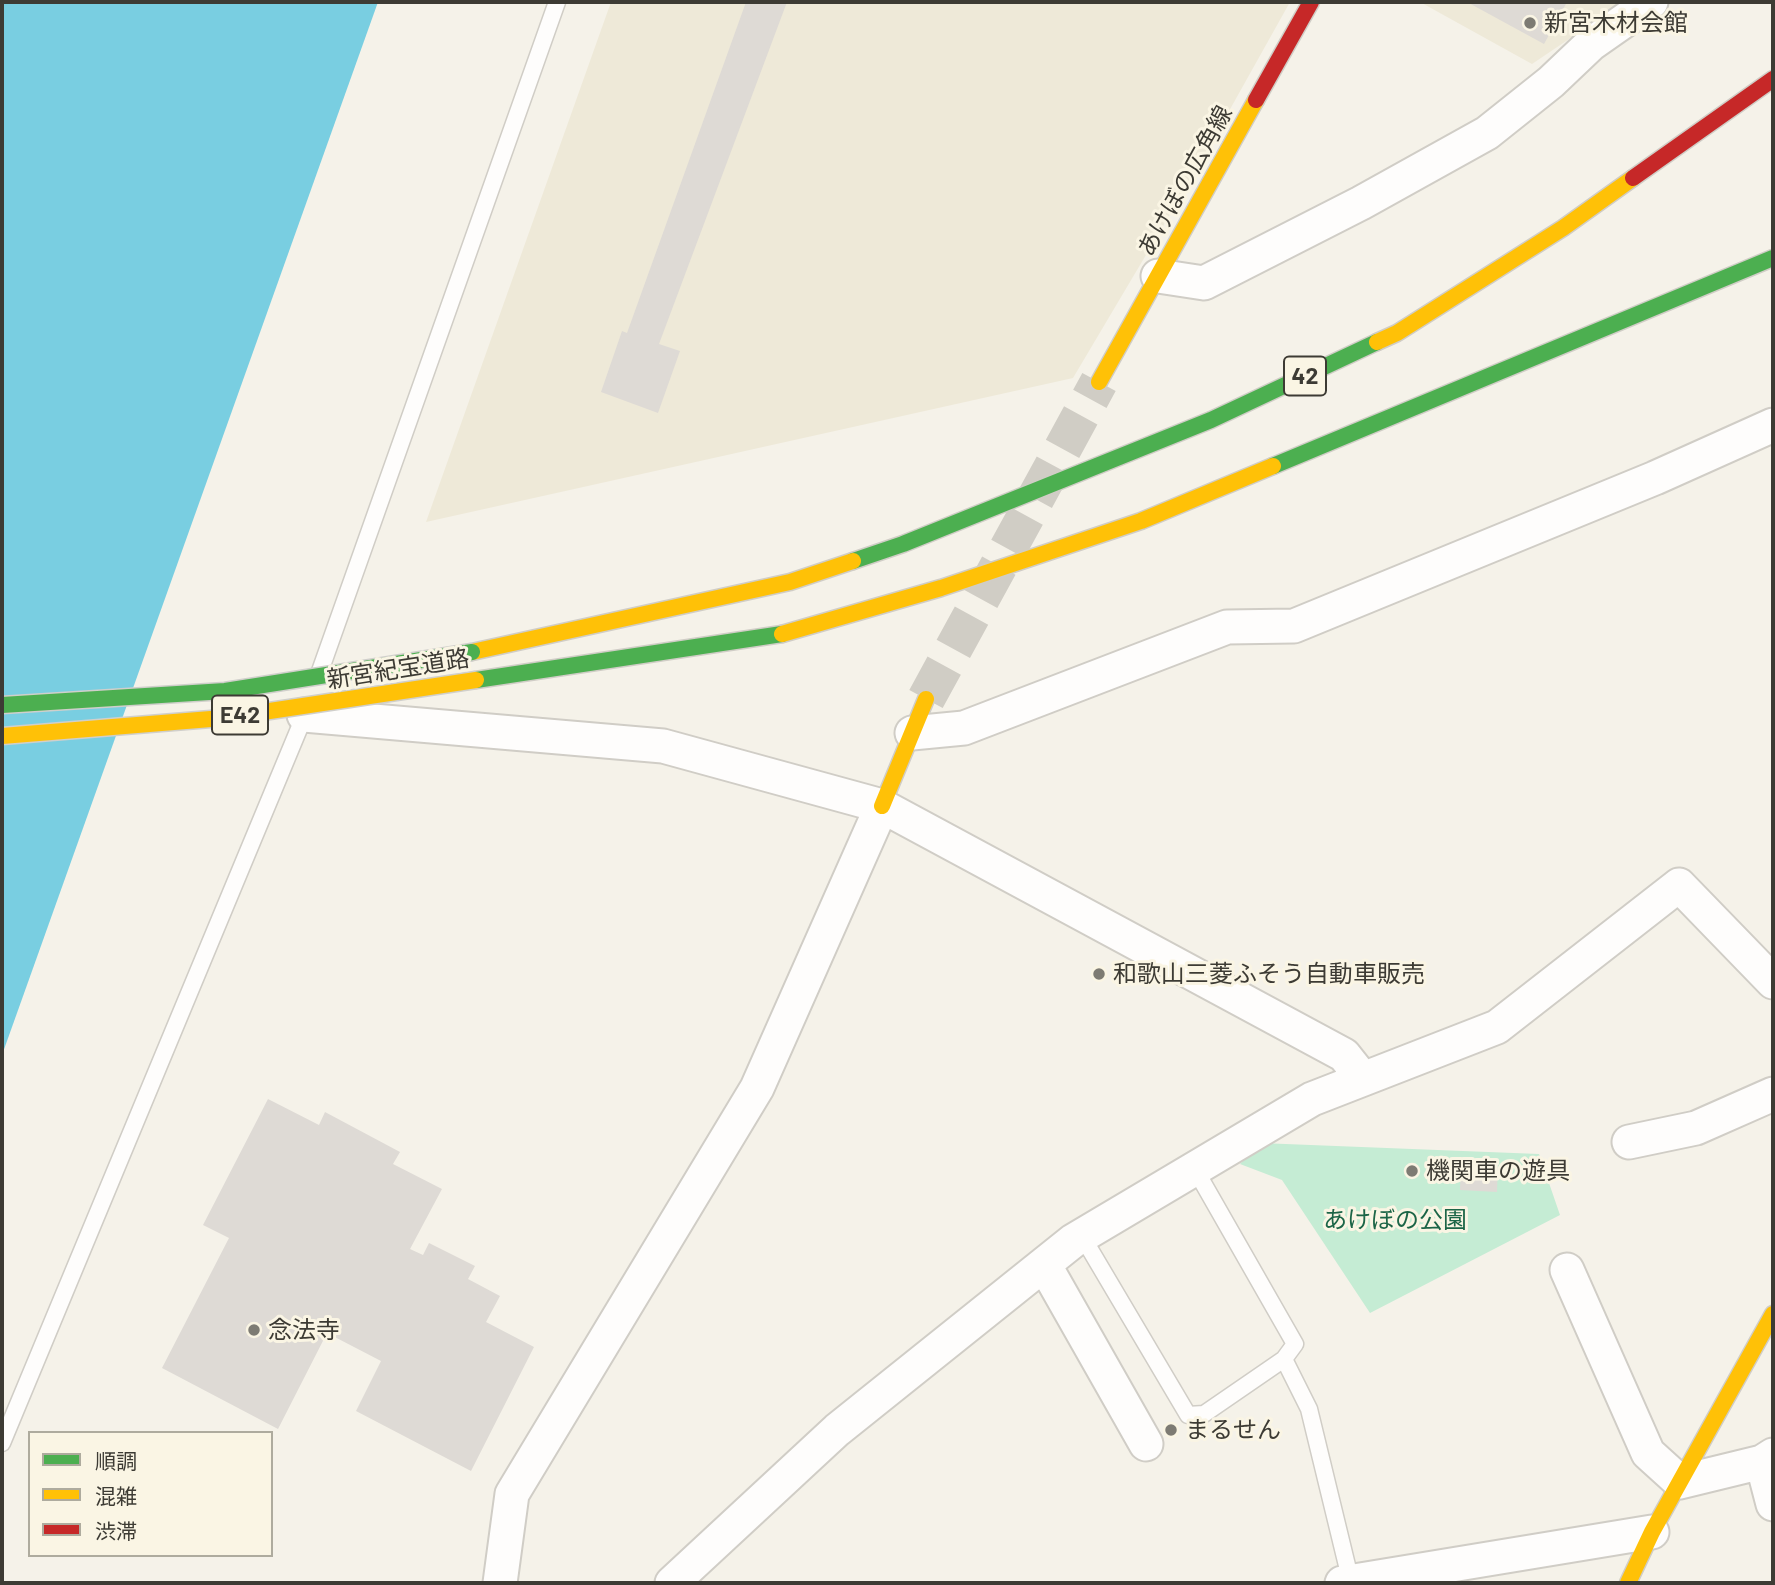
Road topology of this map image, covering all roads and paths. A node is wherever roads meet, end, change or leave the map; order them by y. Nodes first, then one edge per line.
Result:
1 (557, 2) edge
2 (1311, 2) edge
3 (1651, 2) edge
4 (1773, 79) edge
5 (1773, 258) edge
6 (1158, 276) junction
7 (1099, 382) tunnel mouth
8 (1773, 425) edge
9 (790, 582) joint
10 (926, 699) tunnel mouth
11 (2, 705) edge
12 (304, 715) junction
13 (912, 733) junction
14 (2, 736) edge
15 (882, 806) junction
16 (1773, 982) edge
17 (1363, 1079) junction
18 (1773, 1094) edge
19 (1629, 1142) dead end
20 (1195, 1169) junction
21 (1082, 1236) junction
22 (1045, 1266) junction
23 (1567, 1270) dead end
24 (1773, 1314) edge
25 (1284, 1359) junction
26 (2, 1443) edge
27 (1146, 1444) dead end
28 (1768, 1458) edge
29 (1680, 1482) junction
30 (1773, 1504) edge
31 (1652, 1532) junction
32 (498, 1582) edge
33 (1347, 1582) edge
34 (672, 1583) edge
35 (1628, 1583) edge

1 - 12 lane
2 - 6 main road, あけぼの広角線
3 - 6 street
4 - 9 main road, 42
5 - 14 main road, 新宮紀宝道路 / E42, bridge
6 - 7 main road, あけぼの広角線
8 - 13 street
9 - 11 main road, 新宮紀宝道路 / E42, bridge
10 - 13 main road
12 - 15 street
12 - 26 lane
13 - 15 main road
15 - 17 street
15 - 32 street
16 - 17 street
17 - 20 street
18 - 19 street
20 - 21 street
20 - 25 lane
21 - 22 street
21 - 25 lane
22 - 27 street
22 - 34 street
23 - 29 street
24 - 29 main road
25 - 33 lane
28 - 29 street
28 - 30 street
29 - 31 main road
31 - 33 street
31 - 35 main road

